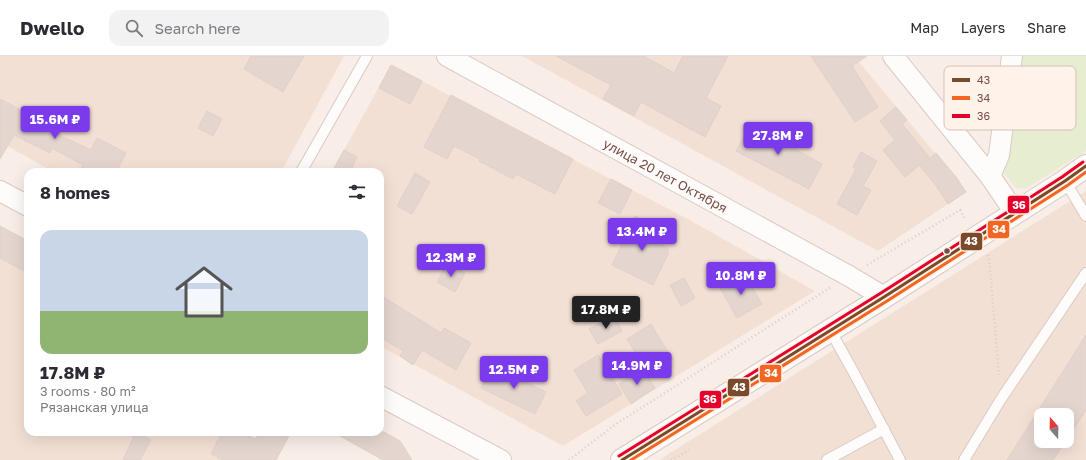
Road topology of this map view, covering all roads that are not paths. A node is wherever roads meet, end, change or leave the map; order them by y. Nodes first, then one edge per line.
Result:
1 (367, 56) edge
2 (447, 56) edge
3 (893, 56) edge
4 (944, 119) edge
5 (953, 130) edge
6 (1003, 130) edge
7 (1086, 166) edge
8 (303, 168) edge
9 (990, 176) junction
10 (1065, 181) junction
11 (0, 191) edge
12 (24, 204) edge
13 (1015, 213) junction
14 (1086, 216) edge
15 (1086, 273) edge
16 (884, 297) junction
17 (830, 330) junction
18 (384, 398) edge
19 (884, 429) junction
20 (501, 460) edge
21 (622, 460) edge
22 (827, 460) edge
23 (900, 460) edge
24 (964, 460) edge

1 - 8 lane
2 - 16 street, улица 20 лет Октября
3 - 4 street
5 - 9 street
6 - 9 street
7 - 10 main road
9 - 13 street
10 - 13 main road
10 - 14 lane
11 - 12 street
13 - 16 main road
15 - 24 lane
16 - 17 main road
17 - 19 lane
17 - 21 main road
18 - 20 street
19 - 22 lane
19 - 23 lane

